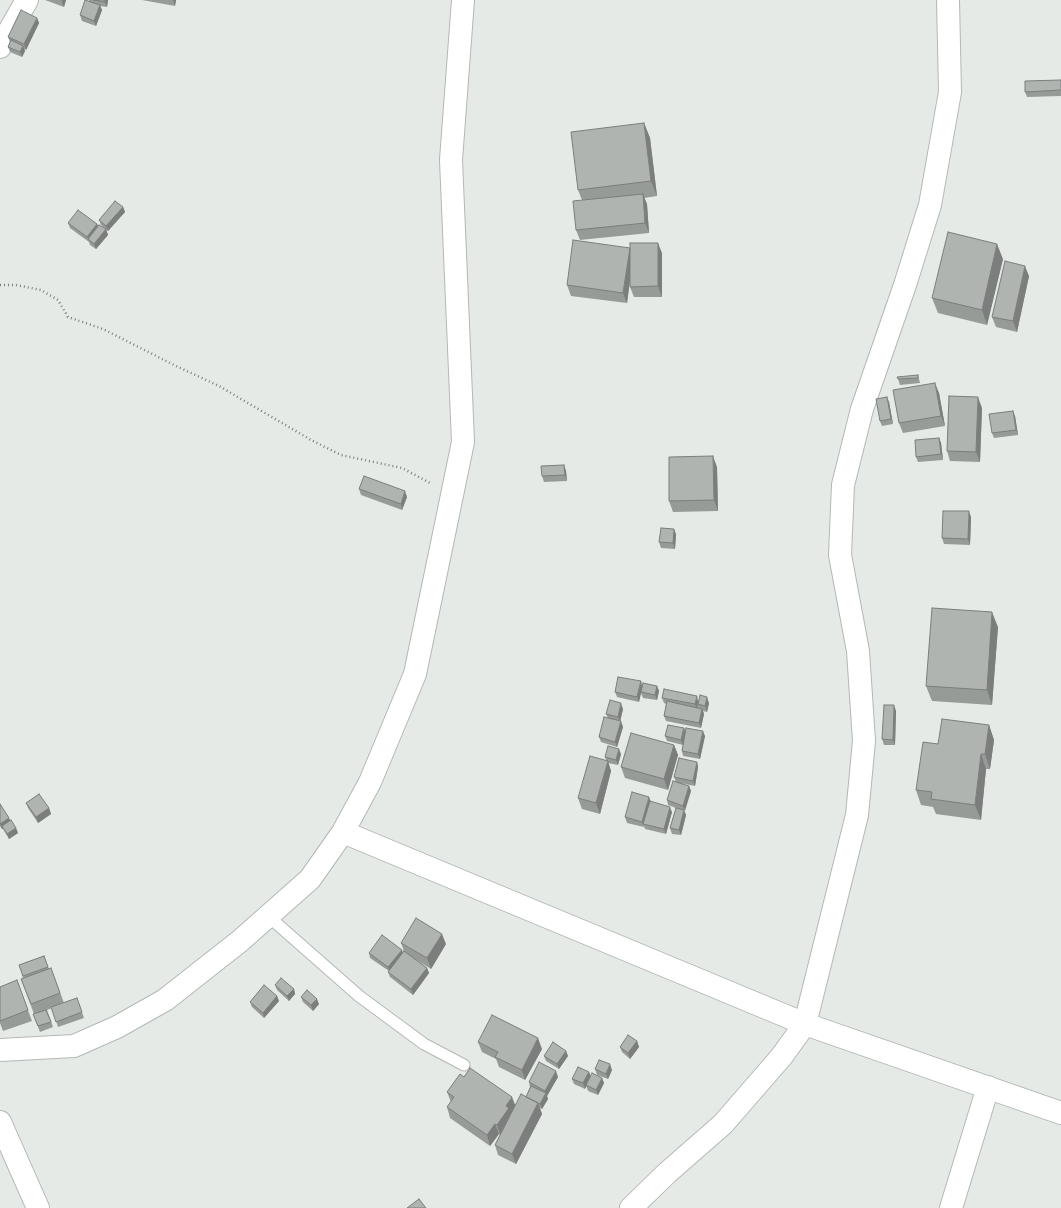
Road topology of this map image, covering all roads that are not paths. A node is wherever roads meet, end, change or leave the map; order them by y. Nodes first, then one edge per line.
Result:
1 (27, 0) edge
2 (463, 0) edge
3 (948, 0) edge
4 (0, 47) edge
5 (343, 832) junction
6 (268, 916) junction
7 (805, 1024) junction
8 (0, 1050) edge
9 (464, 1065) dead end
10 (988, 1087) junction
11 (1061, 1113) edge
12 (0, 1122) edge
13 (38, 1208) edge
14 (631, 1208) edge
15 (951, 1208) edge

1 - 4 street
2 - 5 street
3 - 7 street
5 - 6 street
5 - 7 street
6 - 8 street
6 - 9 lane
7 - 10 street
7 - 14 street
10 - 11 street
10 - 15 street
12 - 13 street

